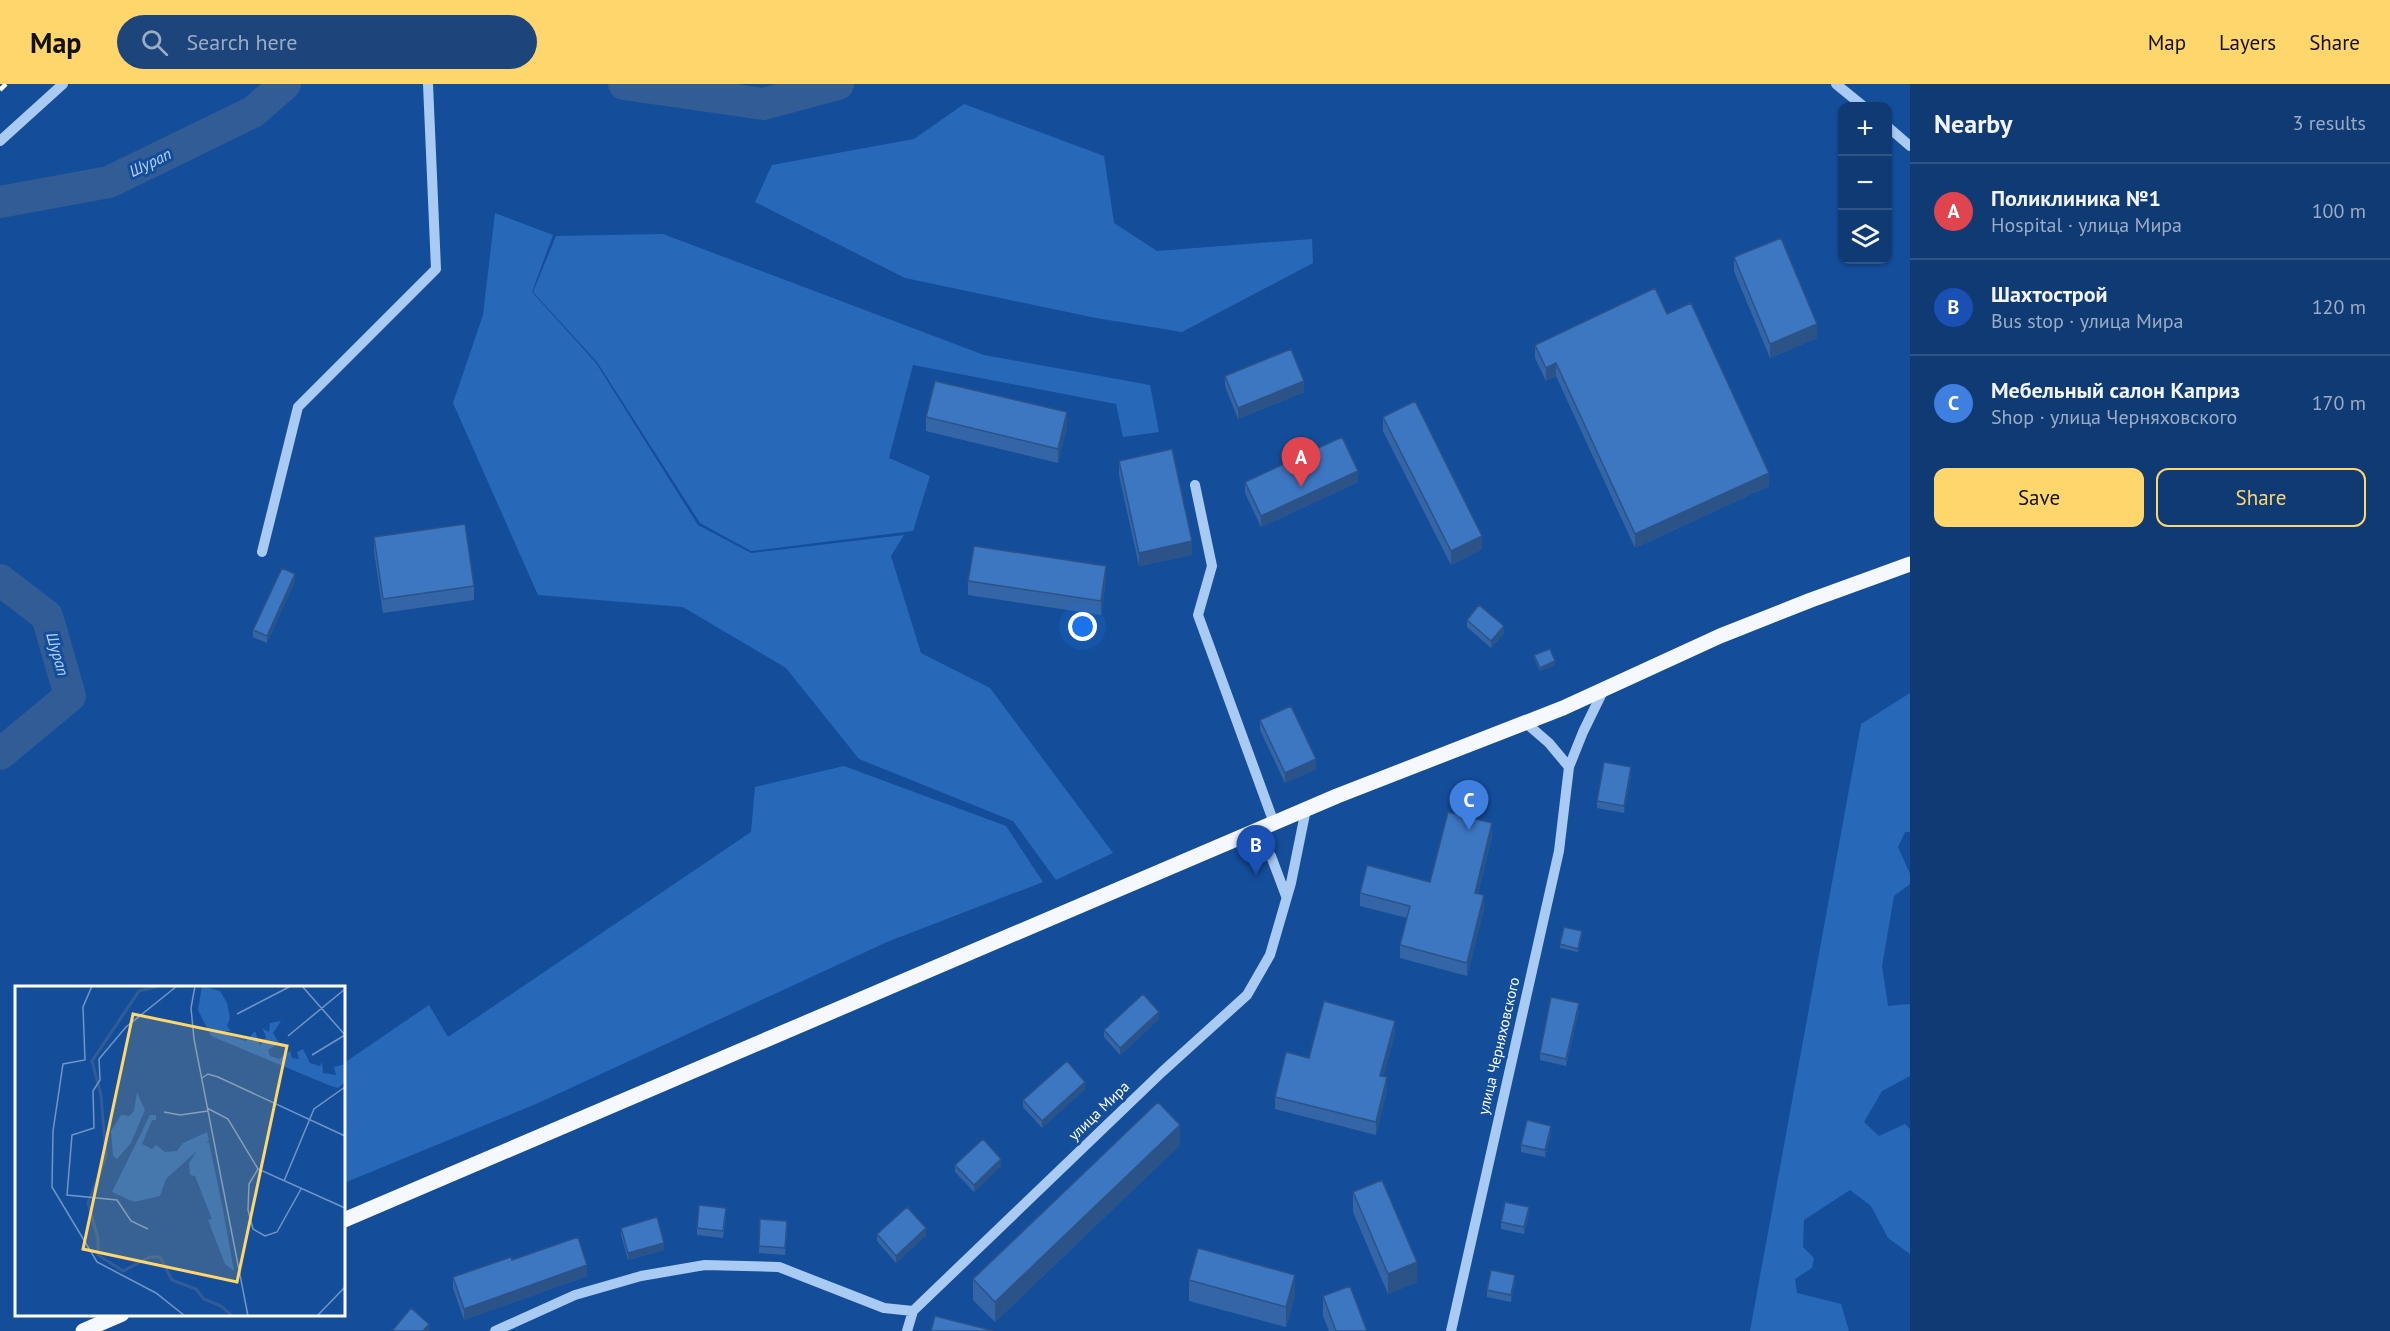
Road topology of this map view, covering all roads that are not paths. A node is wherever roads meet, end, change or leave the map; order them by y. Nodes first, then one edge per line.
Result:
1 (63, 84) edge
2 (1836, 84) edge
3 (428, 85) edge
4 (1858, 102) edge
5 (1892, 131) edge
6 (0, 141) edge
7 (1910, 146) edge
8 (1195, 485) dead end
9 (262, 552) dead end
10 (1910, 564) edge
11 (1604, 689) junction
12 (1526, 723) junction
13 (1569, 767) junction
14 (1306, 810) junction
15 (1274, 823) junction
16 (1250, 833) junction
17 (1287, 898) junction
18 (345, 1220) edge
19 (913, 1311) junction
20 (117, 1316) edge
21 (83, 1331) edge
22 (495, 1331) edge
23 (907, 1331) edge
24 (1450, 1331) edge

1 - 6 street
2 - 4 street
3 - 9 street
5 - 7 street
8 - 15 street
10 - 11 main road
11 - 12 main road
11 - 13 street, улица Черняховского
12 - 13 street
12 - 14 main road
13 - 24 street, улица Черняховского
14 - 15 main road
14 - 17 street, улица Мира
15 - 16 main road
16 - 17 street
16 - 18 main road
17 - 19 street, улица Мира
19 - 22 street
19 - 23 street, улица Мира
20 - 21 main road

